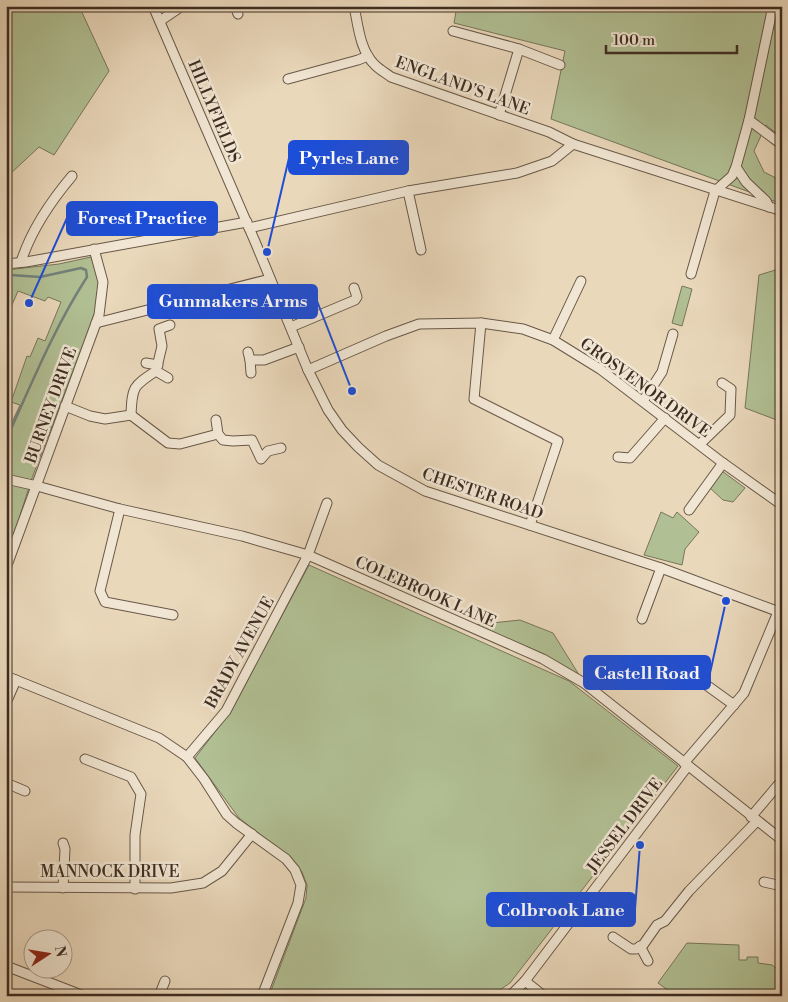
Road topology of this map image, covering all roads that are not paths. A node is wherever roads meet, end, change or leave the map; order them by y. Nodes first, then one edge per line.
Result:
1 (153, 6) edge
2 (182, 6) edge
3 (354, 6) edge
4 (773, 6) edge
5 (160, 21) junction
6 (453, 31) dead end
7 (519, 49) junction
8 (368, 56) junction
9 (560, 65) dead end
10 (288, 78) dead end
11 (499, 115) junction
12 (750, 120) junction
13 (776, 141) dead end
14 (572, 144) junction
15 (736, 167) junction
16 (72, 176) dead end
17 (408, 191) junction
18 (715, 191) junction
19 (769, 207) junction
20 (782, 211) edge
21 (248, 225) junction
22 (94, 249) junction
23 (421, 250) dead end
24 (21, 262) junction
25 (6, 264) edge
26 (691, 274) dead end
27 (270, 279) junction
28 (581, 281) dead end
29 (354, 288) dead end
30 (96, 323) junction
31 (482, 323) junction
32 (170, 325) dead end
33 (291, 327) junction
34 (673, 334) dead end
35 (553, 340) junction
36 (299, 347) junction
37 (146, 363) dead end
38 (157, 368) junction
39 (308, 370) junction
40 (251, 373) dead end
41 (168, 378) dead end
42 (722, 383) dead end
43 (643, 401) junction
44 (65, 406) junction
45 (131, 415) junction
46 (665, 418) junction
47 (216, 420) dead end
48 (218, 434) junction
49 (700, 444) junction
50 (281, 448) dead end
51 (618, 457) dead end
52 (723, 463) junction
53 (8, 479) edge
54 (37, 486) junction
55 (327, 503) dead end
56 (782, 505) edge
57 (120, 509) junction
58 (689, 510) dead end
59 (530, 525) junction
60 (308, 555) junction
61 (6, 568) edge
62 (661, 568) junction
63 (780, 613) edge
64 (173, 615) dead end
65 (642, 619) dead end
66 (6, 676) edge
67 (698, 679) dead end
68 (16, 680) junction
69 (6, 704) edge
70 (734, 705) junction
71 (187, 757) junction
72 (85, 759) dead end
73 (686, 765) junction
74 (6, 784) edge
75 (778, 785) dead end
76 (25, 791) dead end
77 (754, 819) junction
78 (252, 834) junction
79 (782, 840) edge
80 (63, 843) dead end
81 (764, 882) dead end
82 (782, 886) edge
83 (6, 888) edge
84 (64, 888) junction
85 (135, 889) junction
86 (613, 936) dead end
87 (640, 946) junction
88 (648, 961) dead end
89 (6, 966) edge
90 (165, 981) dead end
91 (525, 981) junction
92 (84, 996) edge
93 (159, 996) edge
94 (262, 996) edge
95 (510, 996) edge
96 (544, 996) edge

1 - 5 street, HILLYFIELDS
2 - 5 street
3 - 8 street, ENGLAND'S LANE
4 - 12 street
5 - 21 street, HILLYFIELDS
6 - 7 street
7 - 9 street
7 - 11 street
8 - 10 street
8 - 11 street, ENGLAND'S LANE
11 - 14 street, ENGLAND'S LANE
12 - 13 street
12 - 15 street
14 - 17 street
14 - 18 street, ENGLAND'S LANE
15 - 18 street
15 - 19 street
16 - 24 street
17 - 21 street
17 - 23 street
18 - 19 street, ENGLAND'S LANE
18 - 26 street
19 - 20 street, ENGLAND'S LANE
21 - 22 street
21 - 27 street, CHESTER ROAD
22 - 24 street
22 - 30 street, BURNEY DRIVE
24 - 25 street
27 - 30 street
27 - 33 street, CHESTER ROAD
28 - 35 street
29 - 33 street
30 - 44 street, BURNEY DRIVE
31 - 35 street, GROSVENOR DRIVE
31 - 39 street, GROSVENOR DRIVE
31 - 59 street
32 - 38 street
33 - 36 street, CHESTER ROAD
34 - 43 street
35 - 43 street, GROSVENOR DRIVE
36 - 39 street, CHESTER ROAD
36 - 40 street
37 - 38 street
38 - 41 street
38 - 45 street
39 - 59 street, CHESTER ROAD
42 - 49 street
43 - 46 street, GROSVENOR DRIVE
44 - 45 street
44 - 54 street, BURNEY DRIVE
45 - 48 street
46 - 49 street, GROSVENOR DRIVE
46 - 51 street
47 - 48 street
48 - 50 street
49 - 52 street, GROSVENOR DRIVE
52 - 56 street, GROSVENOR DRIVE
52 - 58 street
53 - 54 street, COLEBROOK LANE
54 - 57 street, COLEBROOK LANE
54 - 61 street, BURNEY DRIVE
55 - 60 street, BRADY AVENUE
57 - 60 street, COLEBROOK LANE
57 - 64 street
59 - 62 street, CHESTER ROAD
60 - 71 street, BRADY AVENUE
60 - 73 street, COLEBROOK LANE
62 - 63 street, CHESTER ROAD
62 - 65 street
63 - 70 street, JESSEL DRIVE
66 - 68 street
67 - 70 street
68 - 69 street
68 - 71 street
70 - 73 street, JESSEL DRIVE
71 - 78 street
72 - 85 street
73 - 77 street, COLEBROOK LANE
73 - 91 street, JESSEL DRIVE
74 - 76 street
75 - 77 street
77 - 79 street, COLEBROOK LANE
77 - 87 street
78 - 85 street, MANNOCK DRIVE
78 - 94 street
80 - 84 street
81 - 82 street
83 - 84 street, MANNOCK DRIVE
84 - 85 street, MANNOCK DRIVE
86 - 87 street
87 - 88 street
89 - 92 street
90 - 93 street
91 - 95 street, JESSEL DRIVE
91 - 96 street

